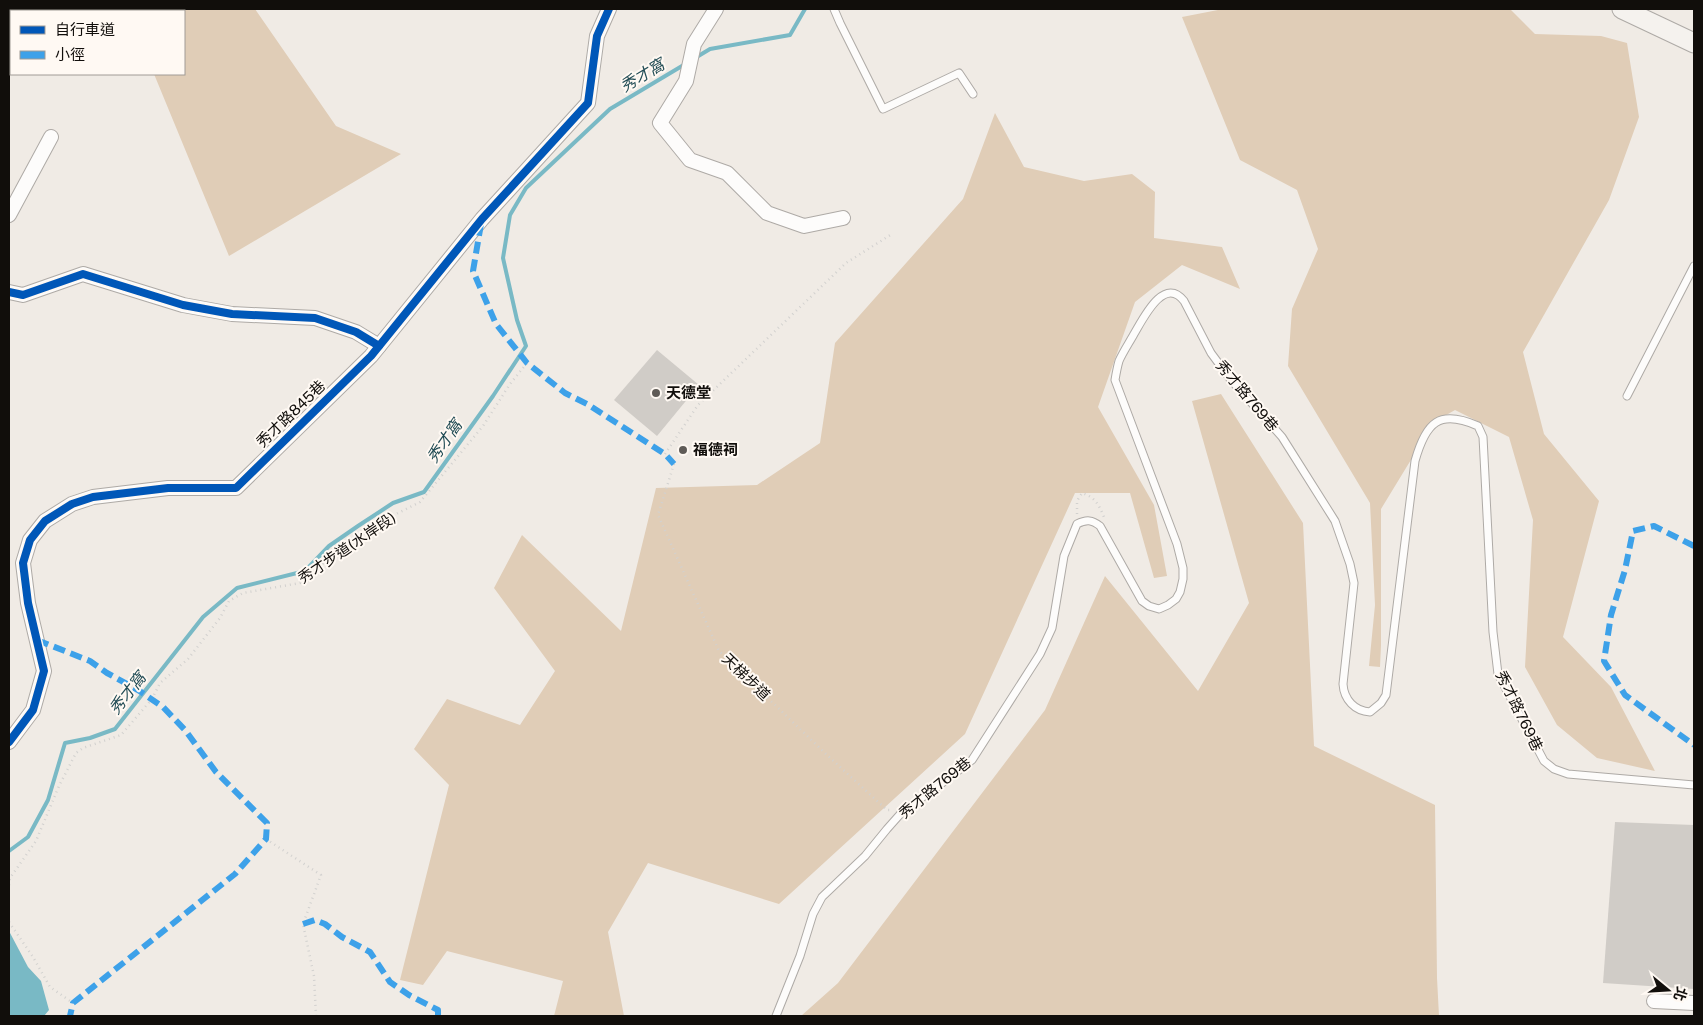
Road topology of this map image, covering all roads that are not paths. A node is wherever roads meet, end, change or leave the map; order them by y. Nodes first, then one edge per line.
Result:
1 (608, 9) edge
2 (716, 9) edge
3 (834, 9) edge
4 (1622, 9) edge
5 (1694, 44) edge
6 (973, 94) dead end
7 (51, 137) dead end
8 (9, 215) edge
9 (843, 218) dead end
10 (1694, 266) edge
11 (9, 292) edge
12 (379, 346) junction
13 (1627, 396) dead end
14 (9, 742) edge
15 (1694, 784) edge
16 (1654, 1001) dead end
17 (1694, 1003) edge
18 (776, 1016) edge

1 - 12 street, 秀才路845巷
2 - 9 street
3 - 6 lane
4 - 5 main road
7 - 8 street
10 - 13 lane
11 - 12 street
12 - 14 street, 秀才路845巷
15 - 18 lane, 秀才路769巷
16 - 17 street

